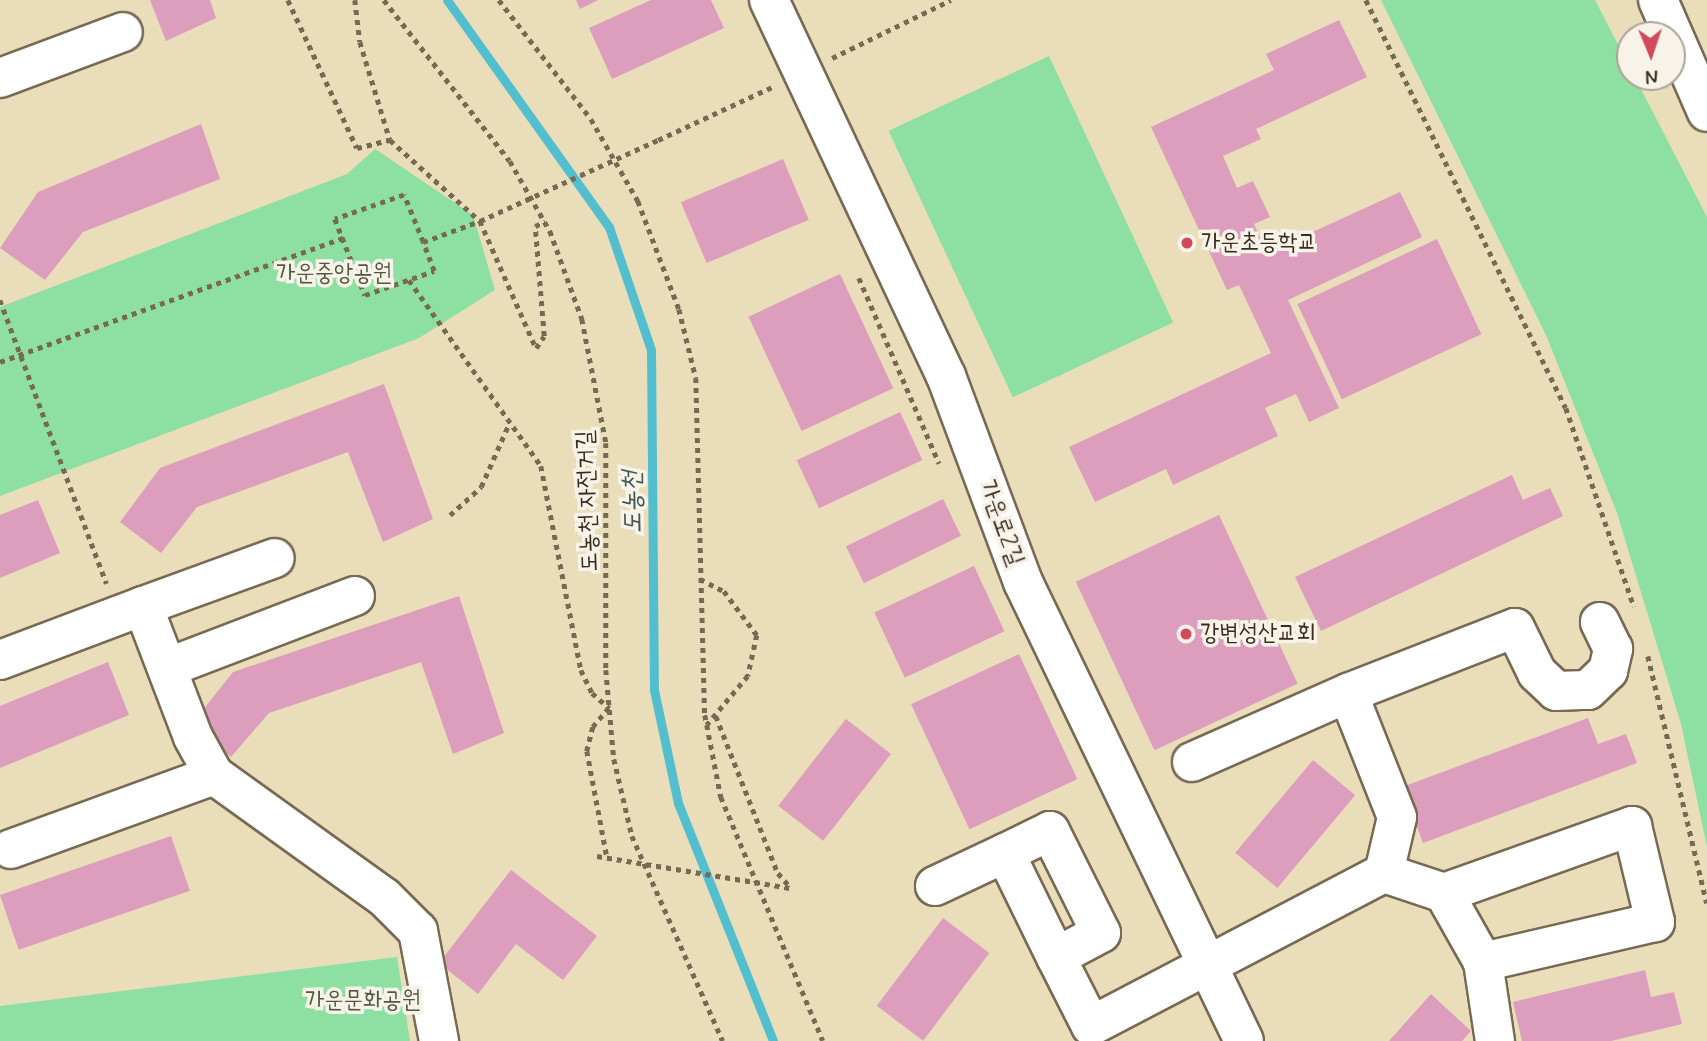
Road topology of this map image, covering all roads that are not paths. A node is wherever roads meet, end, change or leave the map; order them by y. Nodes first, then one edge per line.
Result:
1 (769, 0) edge
2 (1658, 0) edge
3 (1674, 0) edge
4 (123, 32) dead end
5 (1707, 51) edge
6 (0, 78) edge
7 (1707, 112) edge
8 (275, 558) dead end
9 (355, 596) dead end
10 (131, 611) junction
11 (1600, 622) dead end
12 (0, 660) edge
13 (169, 667) junction
14 (1348, 694) junction
15 (1192, 762) dead end
16 (215, 775) junction
17 (11, 849) dead end
18 (1005, 853) junction
19 (1384, 873) junction
20 (935, 886) dead end
21 (1444, 893) junction
22 (1056, 957) junction
23 (1209, 960) junction
24 (1483, 962) junction
25 (1094, 1033) edge
26 (439, 1041) edge
27 (1244, 1041) edge
28 (1495, 1041) edge

1 - 23 main road, 가운로2길
2 - 7 main road
3 - 5 main road
4 - 6 main road
8 - 10 main road
9 - 13 main road
10 - 12 main road
10 - 13 main road
11 - 14 main road
13 - 16 main road
14 - 15 main road
14 - 19 main road
16 - 17 main road
16 - 26 main road
18 - 20 main road
18 - 22 main road
18 - 22 main road
19 - 21 main road
19 - 23 main road
21 - 24 main road
21 - 24 main road
22 - 25 main road
23 - 25 main road
23 - 27 main road, 가운로2길
24 - 28 main road

